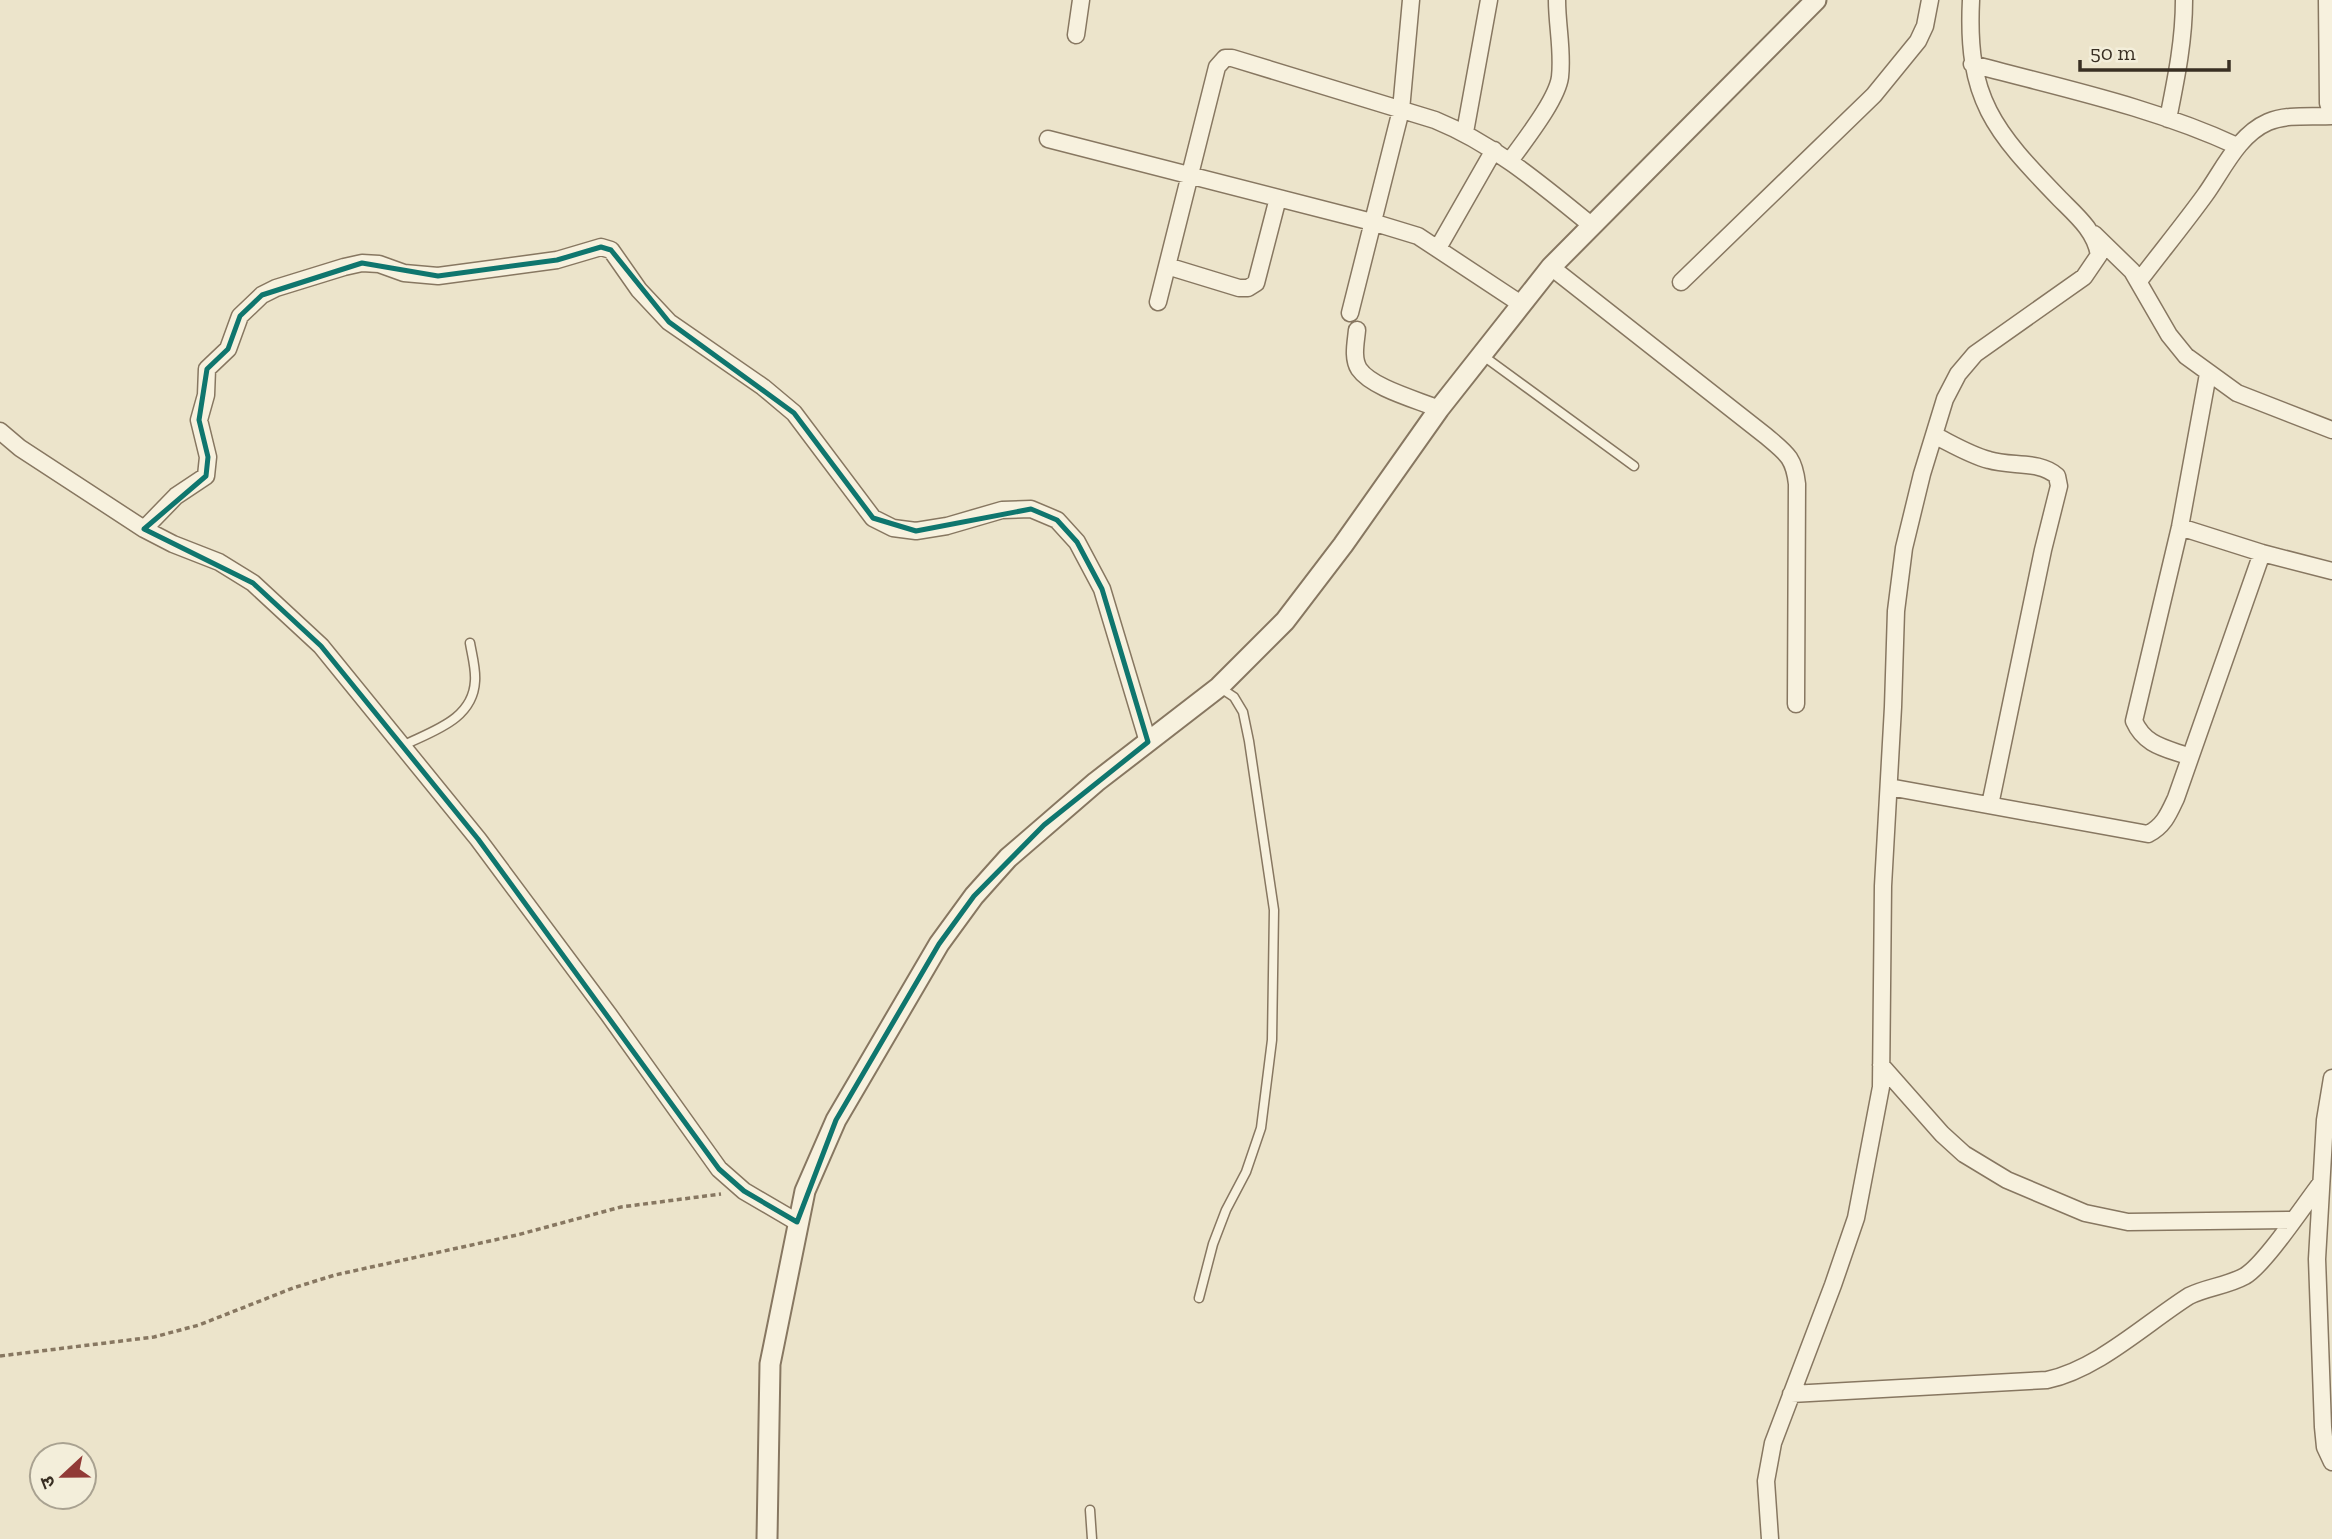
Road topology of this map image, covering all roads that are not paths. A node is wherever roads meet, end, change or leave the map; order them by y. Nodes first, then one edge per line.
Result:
1 (1081, 0) edge
2 (1411, 0) edge
3 (1489, 0) edge
4 (1557, 0) edge
5 (1816, 0) edge
6 (1930, 0) edge
7 (1971, 0) edge
8 (2184, 0) edge
9 (2327, 0) edge
10 (1076, 35) dead end
11 (1972, 64) junction
12 (1401, 110) junction
13 (2332, 116) edge
14 (2168, 119) junction
15 (1465, 132) junction
16 (1048, 139) dead end
17 (2237, 146) junction
18 (1494, 150) junction
19 (1510, 162) junction
20 (1190, 175) junction
21 (1278, 198) junction
22 (1372, 222) junction
23 (1591, 225) junction
24 (2090, 230) junction
25 (1438, 248) junction
26 (1167, 266) junction
27 (1551, 267) junction
28 (2139, 281) junction
29 (1681, 282) dead end
30 (1157, 302) dead end
31 (1521, 304) junction
32 (1350, 313) dead end
33 (1357, 330) dead end
34 (1482, 355) junction
35 (2208, 374) junction
36 (1440, 409) junction
37 (2332, 430) edge
38 (0, 431) edge
39 (1934, 435) junction
40 (1634, 466) dead end
41 (2180, 527) junction
42 (144, 529) junction
43 (2262, 554) junction
44 (2332, 571) edge
45 (470, 643) dead end
46 (1219, 687) junction
47 (1796, 704) dead end
48 (1148, 742) junction
49 (402, 746) junction
50 (2190, 757) junction
51 (1889, 787) junction
52 (1990, 805) junction
53 (1881, 1065) junction
54 (2332, 1078) edge
55 (2321, 1184) junction
56 (2293, 1220) junction
57 (797, 1222) junction
58 (1199, 1298) dead end
59 (1791, 1394) junction
60 (2332, 1462) edge
61 (1090, 1510) dead end
62 (767, 1539) edge
63 (1092, 1539) edge
64 (1770, 1539) edge

1 - 10 street
2 - 12 street
3 - 15 street
4 - 19 street
5 - 23 street
6 - 29 street
7 - 11 street
8 - 14 street
9 - 13 street
11 - 14 street
11 - 24 street
12 - 15 street
12 - 20 street
12 - 22 street
13 - 17 street
14 - 17 street
15 - 18 street
16 - 20 street
17 - 28 street
18 - 19 street
18 - 25 street
19 - 23 street
20 - 21 street
20 - 26 street
21 - 22 street
21 - 26 street
22 - 25 street
22 - 32 street
23 - 27 street
24 - 28 street
24 - 39 street
25 - 31 street
26 - 30 street
27 - 31 street
27 - 47 street
28 - 35 street
31 - 34 street
33 - 36 street
34 - 36 street
34 - 40 lane
35 - 37 street
35 - 41 street
36 - 46 street
38 - 42 street
39 - 51 street
39 - 52 street
41 - 43 street
41 - 50 street
42 - 48 street
42 - 49 street
43 - 44 street
43 - 50 street
45 - 49 lane
46 - 48 street
46 - 58 lane
48 - 57 street
49 - 57 street
50 - 52 street
51 - 52 street
51 - 53 street
53 - 56 street
53 - 59 street
54 - 55 street
55 - 56 street
55 - 60 street
56 - 59 street
57 - 62 street
59 - 64 street
61 - 63 lane

